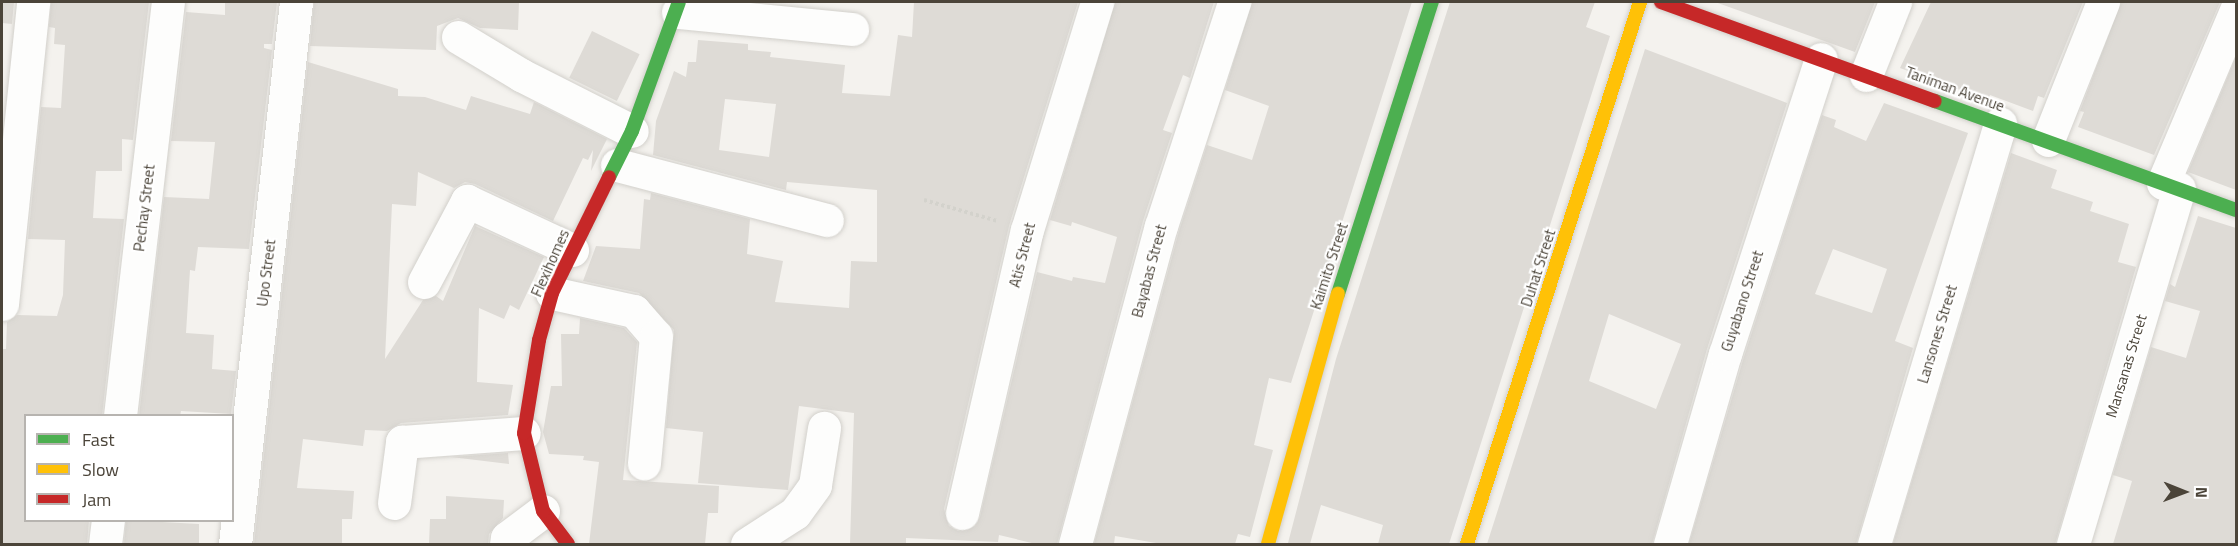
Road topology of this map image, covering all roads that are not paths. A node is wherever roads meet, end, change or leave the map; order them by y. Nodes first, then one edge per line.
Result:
1 (33, 2) edge
2 (168, 2) edge
3 (296, 2) edge
4 (1097, 2) edge
5 (1234, 2) edge
6 (1432, 2) edge
7 (1640, 2) edge
8 (1895, 2) edge
9 (2103, 2) edge
10 (1682, 5) edge
11 (679, 7) edge
12 (2236, 10) edge
13 (852, 29) dead end
14 (458, 37) dead end
15 (1821, 59) junction
16 (1866, 75) junction
17 (2000, 123) junction
18 (632, 131) junction
19 (2048, 140) junction
20 (617, 165) junction
21 (2171, 186) junction
22 (2236, 210) edge
23 (827, 220) dead end
24 (572, 250) junction
25 (424, 282) dead end
26 (552, 293) junction
27 (2, 304) edge
28 (120, 414) edge
29 (824, 428) dead end
30 (524, 433) junction
31 (644, 463) dead end
32 (394, 503) dead end
33 (543, 512) junction
34 (962, 513) dead end
35 (108, 522) edge
36 (105, 544) edge
37 (235, 544) edge
38 (506, 544) edge
39 (568, 544) edge
40 (747, 544) edge
41 (1075, 544) edge
42 (1268, 544) edge
43 (1467, 544) edge
44 (1670, 544) edge
45 (1874, 544) edge
46 (2073, 544) edge

1 - 27 street
2 - 28 street, Pechay Street
3 - 37 street, Upo Street
4 - 34 street, Atis Street
5 - 41 street, Bayabas Street
6 - 42 street, Kaimito Street
7 - 43 street, Duhat Street
8 - 16 street
9 - 19 street
10 - 15 street, Taniman Avenue
11 - 13 street
11 - 18 street, Flexihomes
12 - 21 street, Mansanas Street
14 - 18 street
15 - 16 street, Taniman Avenue
15 - 44 street, Guyabano Street
16 - 17 street, Taniman Avenue
17 - 19 street, Taniman Avenue
17 - 45 street, Lansones Street
18 - 20 street, Flexihomes
19 - 21 street, Taniman Avenue
20 - 23 street
20 - 24 street, Flexihomes
21 - 22 street, Taniman Avenue
21 - 46 street, Mansanas Street
24 - 25 street
24 - 26 street, Flexihomes
26 - 30 street, Flexihomes
26 - 31 street
29 - 40 street
30 - 32 street
30 - 33 street, Flexihomes
33 - 38 street
33 - 39 street, Flexihomes
35 - 36 street

